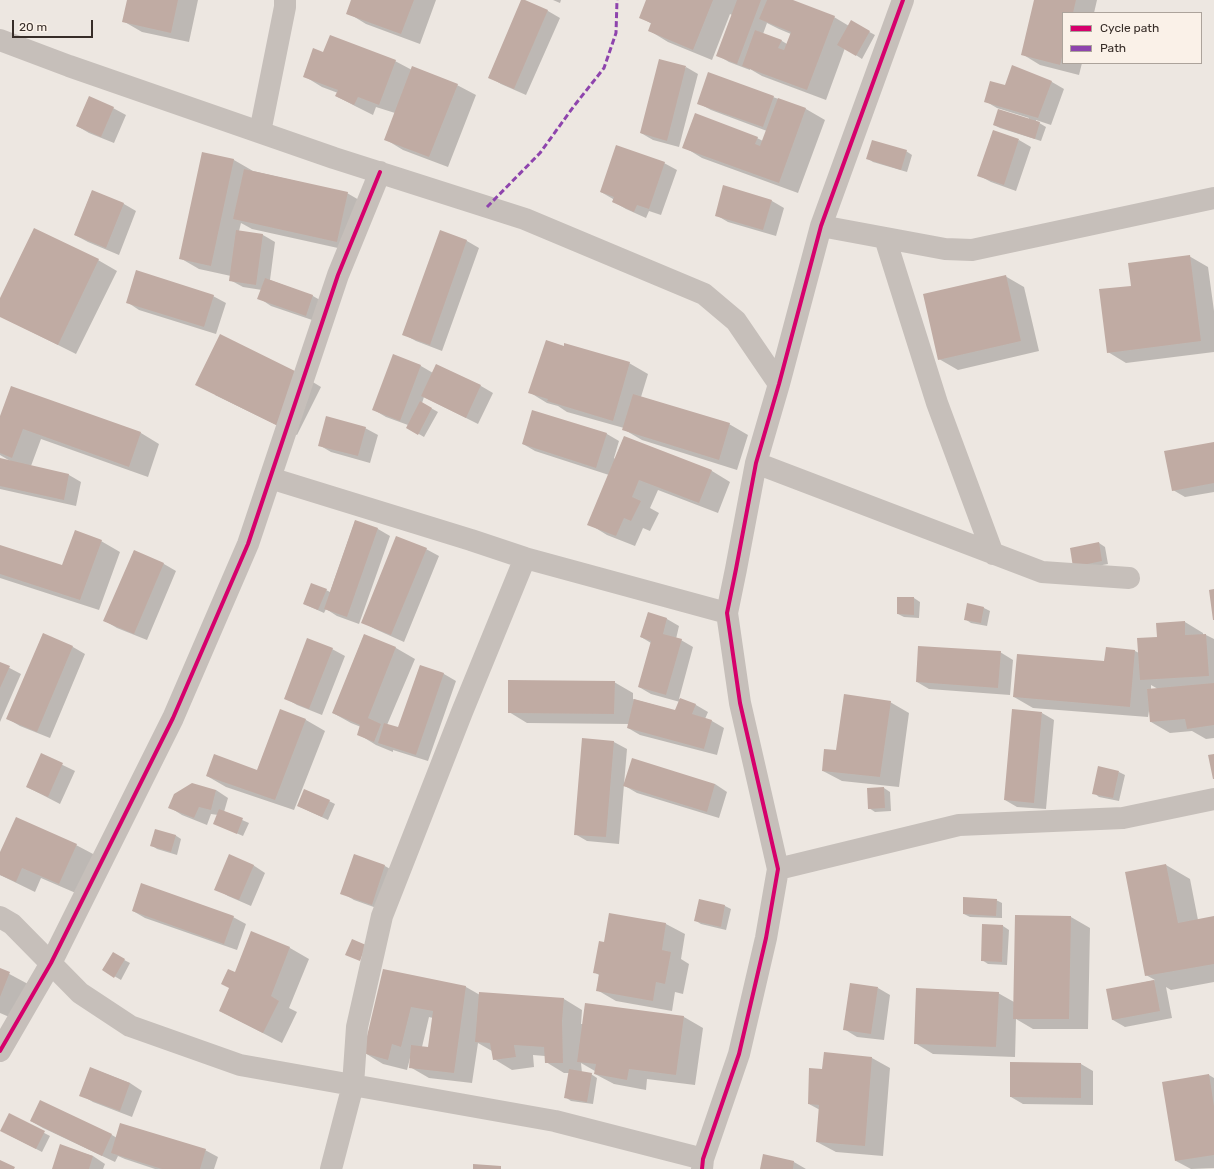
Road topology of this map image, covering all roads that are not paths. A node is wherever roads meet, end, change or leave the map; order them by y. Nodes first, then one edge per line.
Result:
1 (285, 0) edge
2 (903, 0) edge
3 (0, 40) edge
4 (260, 132) junction
5 (380, 172) junction
6 (1214, 198) edge
7 (821, 226) junction
8 (885, 238) junction
9 (779, 384) junction
10 (756, 463) junction
11 (270, 478) junction
12 (993, 554) junction
13 (525, 558) junction
14 (1130, 578) dead end
15 (727, 613) junction
16 (1214, 799) edge
17 (778, 869) junction
18 (0, 917) edge
19 (51, 963) junction
20 (0, 1051) edge
21 (352, 1085) junction
22 (702, 1164) edge
23 (331, 1169) edge

1 - 4 street
2 - 7 street
3 - 4 street
4 - 5 street
5 - 9 street
5 - 11 street
6 - 8 street
7 - 8 street
7 - 9 street
8 - 12 street
9 - 10 street
10 - 12 street
10 - 15 street
11 - 13 street
11 - 19 street
12 - 14 street
13 - 15 street
13 - 21 street
15 - 17 street
16 - 17 street
17 - 22 street
18 - 19 street
19 - 20 street
19 - 21 street
21 - 22 street
21 - 23 street

